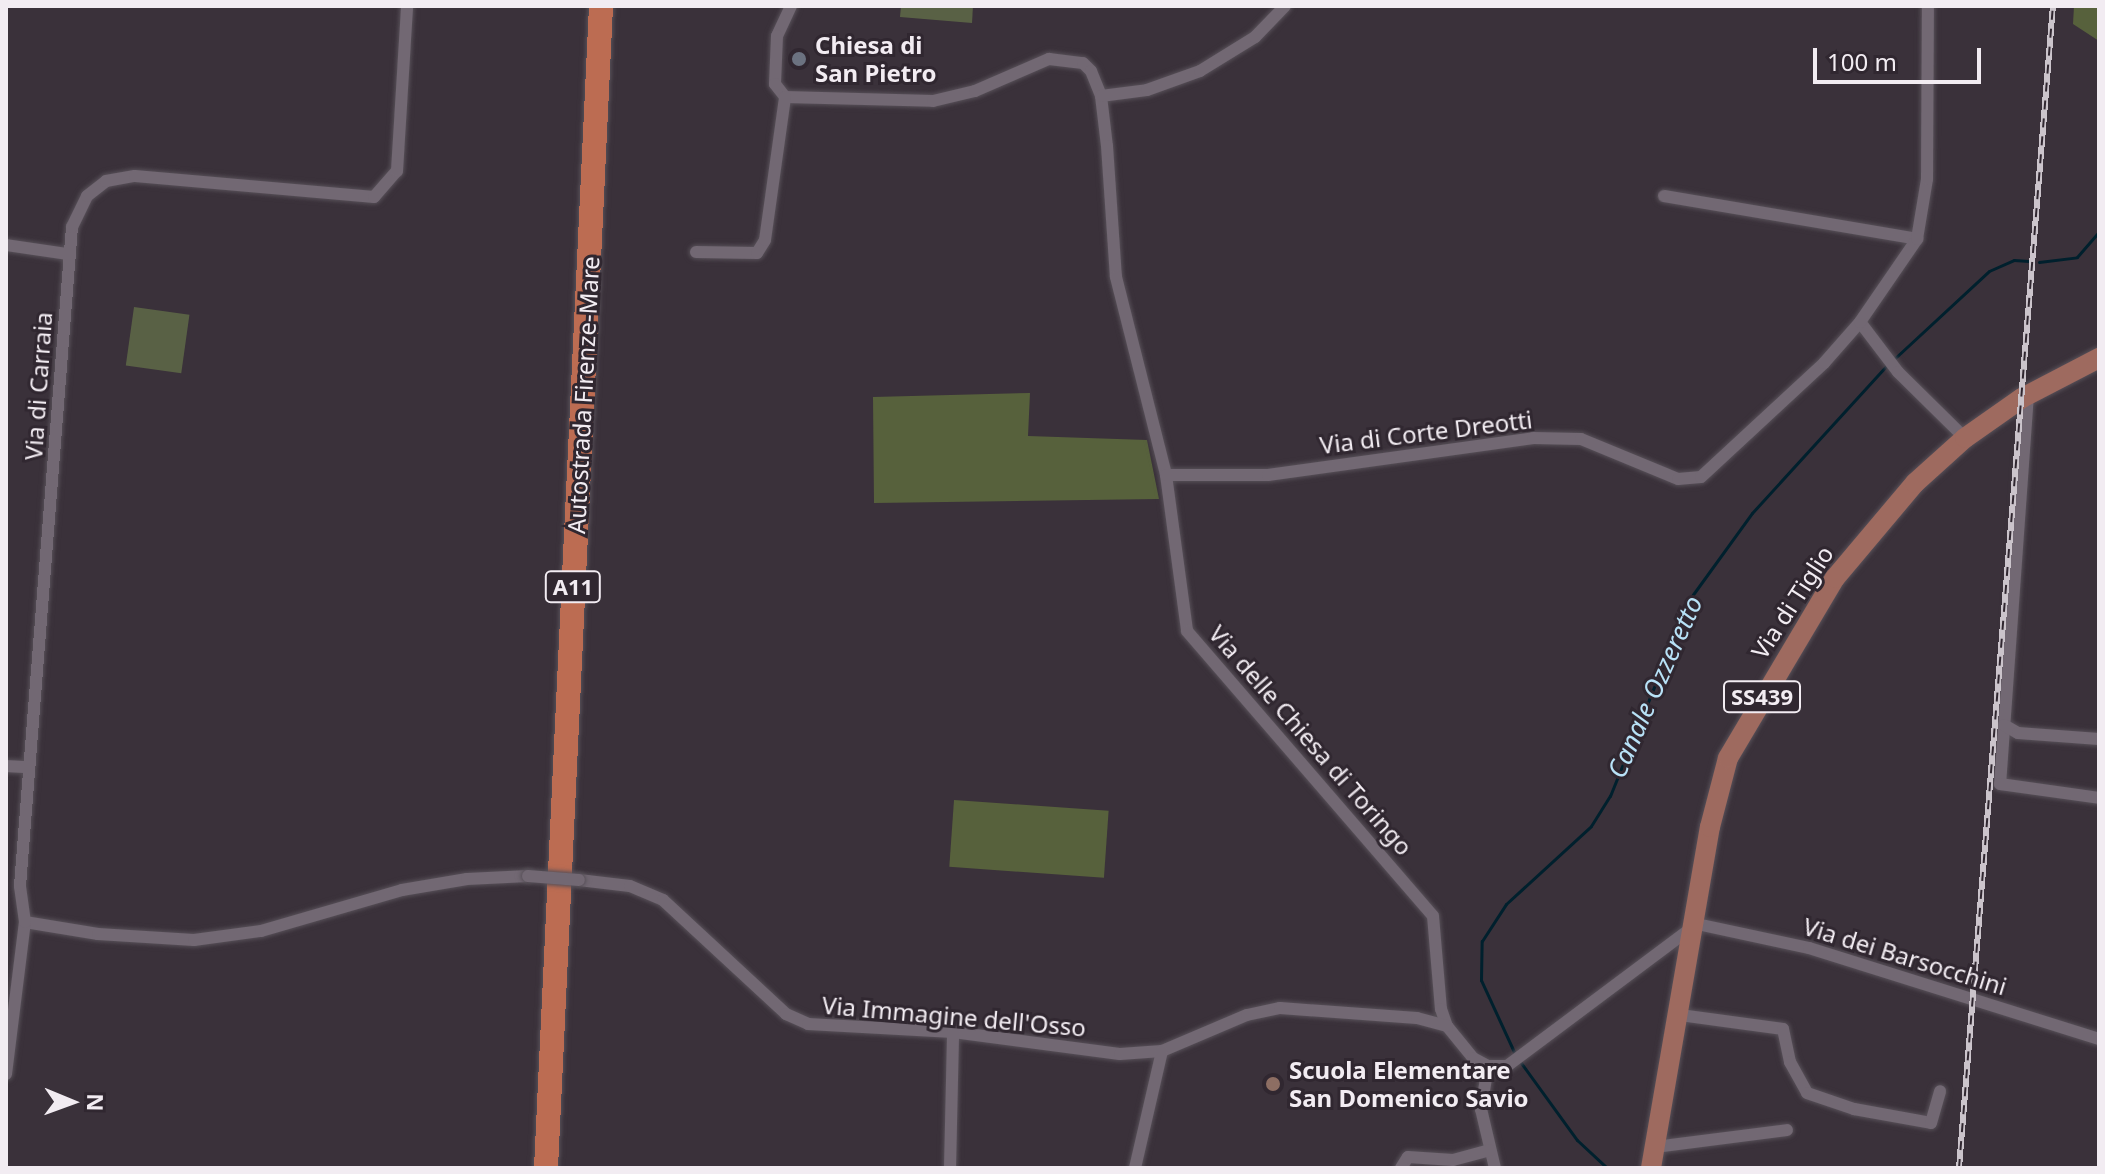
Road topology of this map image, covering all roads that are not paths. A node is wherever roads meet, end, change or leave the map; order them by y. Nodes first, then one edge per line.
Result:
1 (407, 6) edge
2 (585, 6) edge
3 (601, 6) edge
4 (791, 6) edge
5 (1285, 6) edge
6 (1928, 6) edge
7 (1101, 96) junction
8 (785, 97) junction
9 (1664, 196) dead end
10 (1917, 239) junction
11 (6, 245) edge
12 (696, 252) dead end
13 (67, 254) junction
14 (1860, 322) junction
15 (2099, 358) edge
16 (2028, 394) junction
17 (1965, 438) junction
18 (1166, 475) junction
19 (2004, 725) junction
20 (2099, 739) edge
21 (6, 766) edge
22 (28, 767) junction
23 (2099, 798) edge
24 (25, 922) junction
25 (1697, 924) junction
26 (1680, 1015) junction
27 (1447, 1026) junction
28 (953, 1032) junction
29 (2099, 1039) edge
30 (1162, 1051) junction
31 (1488, 1066) junction
32 (6, 1074) edge
33 (1940, 1091) dead end
34 (1787, 1130) dead end
35 (1655, 1147) junction
36 (1490, 1150) junction
37 (530, 1168) edge
38 (546, 1168) edge
39 (950, 1168) edge
40 (1135, 1168) edge
41 (1401, 1168) edge
42 (1495, 1168) edge
43 (1651, 1168) edge

1 - 13 street, Via di Carraia
2 - 37 highway, Autostrada Firenze-Mare / A11
3 - 38 highway, Autostrada Firenze-Mare / A11
4 - 8 street
5 - 7 street
6 - 10 street
7 - 8 street, Via delle Chiesa di Toringo
7 - 18 street, Via delle Chiesa di Toringo
8 - 12 street
9 - 10 street
10 - 14 street
11 - 13 street
13 - 22 street, Via di Carraia
14 - 17 street
14 - 18 street, Via di Corte Dreotti
15 - 16 main road, Via di Tiglio / SS439
16 - 17 main road, Via di Tiglio / SS439
16 - 19 street
17 - 25 main road, Via di Tiglio / SS439
18 - 27 street, Via delle Chiesa di Toringo
19 - 20 street
19 - 23 street
21 - 22 street
22 - 24 street, Via di Carraia
24 - 28 street, Via Immagine dell'Osso, bridge
24 - 32 street, Via di Carraia
25 - 26 main road, Via di Tiglio / SS439
25 - 29 street, Via dei Barsocchini
25 - 31 street
26 - 33 street
26 - 35 main road, Via di Tiglio / SS439
27 - 30 street, Via Immagine dell'Osso
27 - 31 street, Via delle Chiesa di Toringo
28 - 30 street, Via Immagine dell'Osso
28 - 39 street
30 - 40 street
31 - 36 street
34 - 35 street
35 - 43 main road, Via di Tiglio / SS439
36 - 41 street
36 - 42 street

